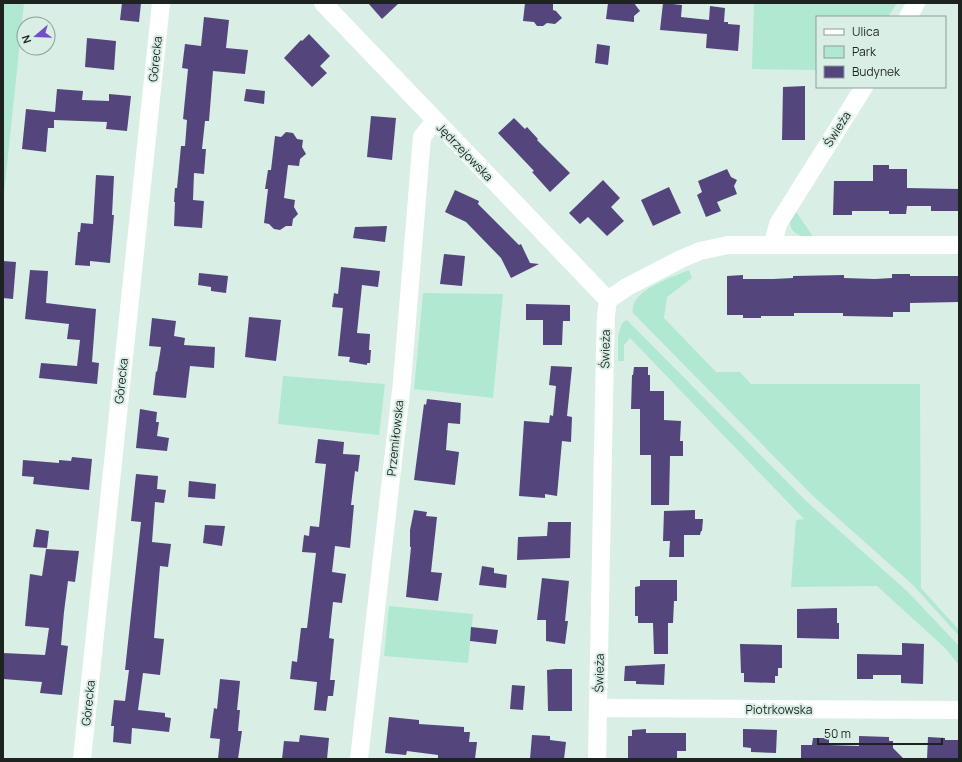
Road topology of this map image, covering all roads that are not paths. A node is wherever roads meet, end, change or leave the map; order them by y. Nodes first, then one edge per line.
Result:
1 (161, 3) edge
2 (323, 3) edge
3 (916, 3) edge
4 (909, 16) edge
5 (863, 88) edge
6 (436, 121) junction
7 (773, 244) junction
8 (959, 245) edge
9 (608, 300) junction
10 (598, 708) junction
11 (959, 710) edge
12 (82, 759) edge
13 (359, 759) edge
14 (597, 759) edge

1 - 12 street, Górecka
2 - 6 street, Jędrzejowska
3 - 4 street
5 - 7 street, Świeża
6 - 9 street, Jędrzejowska
6 - 13 street, Przemiłowska
7 - 8 street
7 - 9 street
9 - 10 street, Świeża
10 - 11 street, Piotrkowska
10 - 14 street, Świeża

